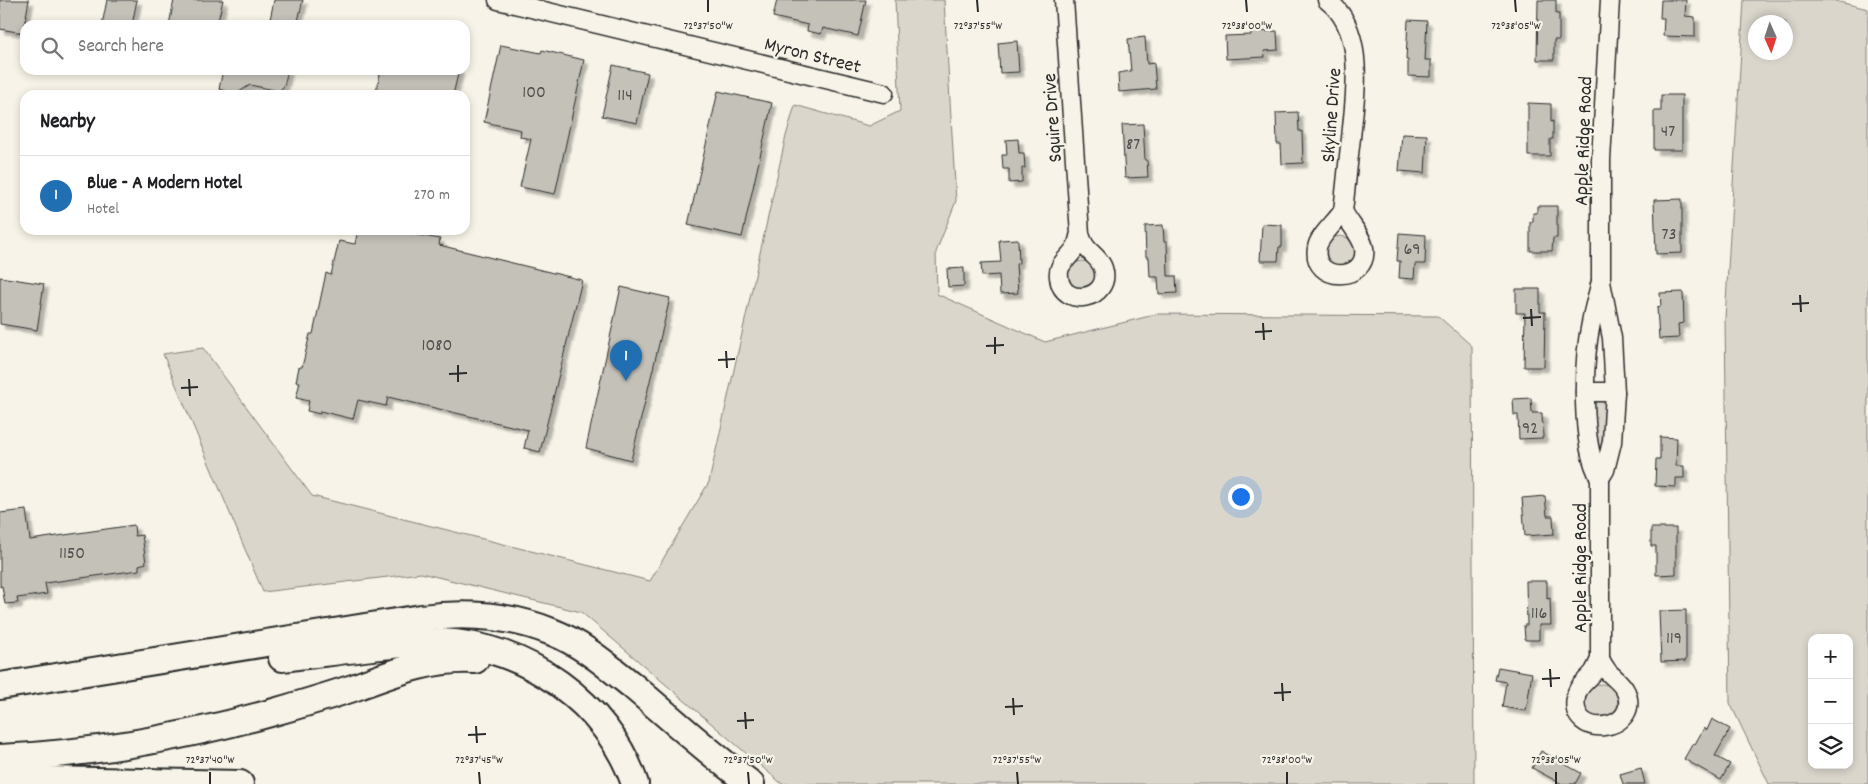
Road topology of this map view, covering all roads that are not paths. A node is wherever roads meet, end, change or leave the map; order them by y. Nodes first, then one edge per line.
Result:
1 (498, 0) edge
2 (1064, 0) edge
3 (1327, 0) edge
4 (1610, 0) edge
5 (884, 93) dead end
6 (1343, 210) dead end
7 (1080, 234) dead end
8 (1601, 282) junction
9 (1585, 392) junction
10 (1615, 392) junction
11 (1600, 478) junction
12 (1600, 659) dead end
13 (0, 687) edge
14 (581, 702) junction
15 (0, 758) edge
16 (0, 779) edge
17 (240, 784) edge
18 (635, 784) edge
19 (751, 784) edge

1 - 5 street, Myron Street
2 - 7 street, Squire Drive
3 - 6 street, Skyline Drive
4 - 8 street, Apple Ridge Road
8 - 9 street, Apple Ridge Road
8 - 10 street, Apple Ridge Road
9 - 10 street
9 - 11 street, Apple Ridge Road
10 - 11 street, Apple Ridge Road
11 - 12 street, Apple Ridge Road
13 - 14 highway
13 - 19 highway
14 - 15 highway
14 - 18 highway
16 - 17 highway

